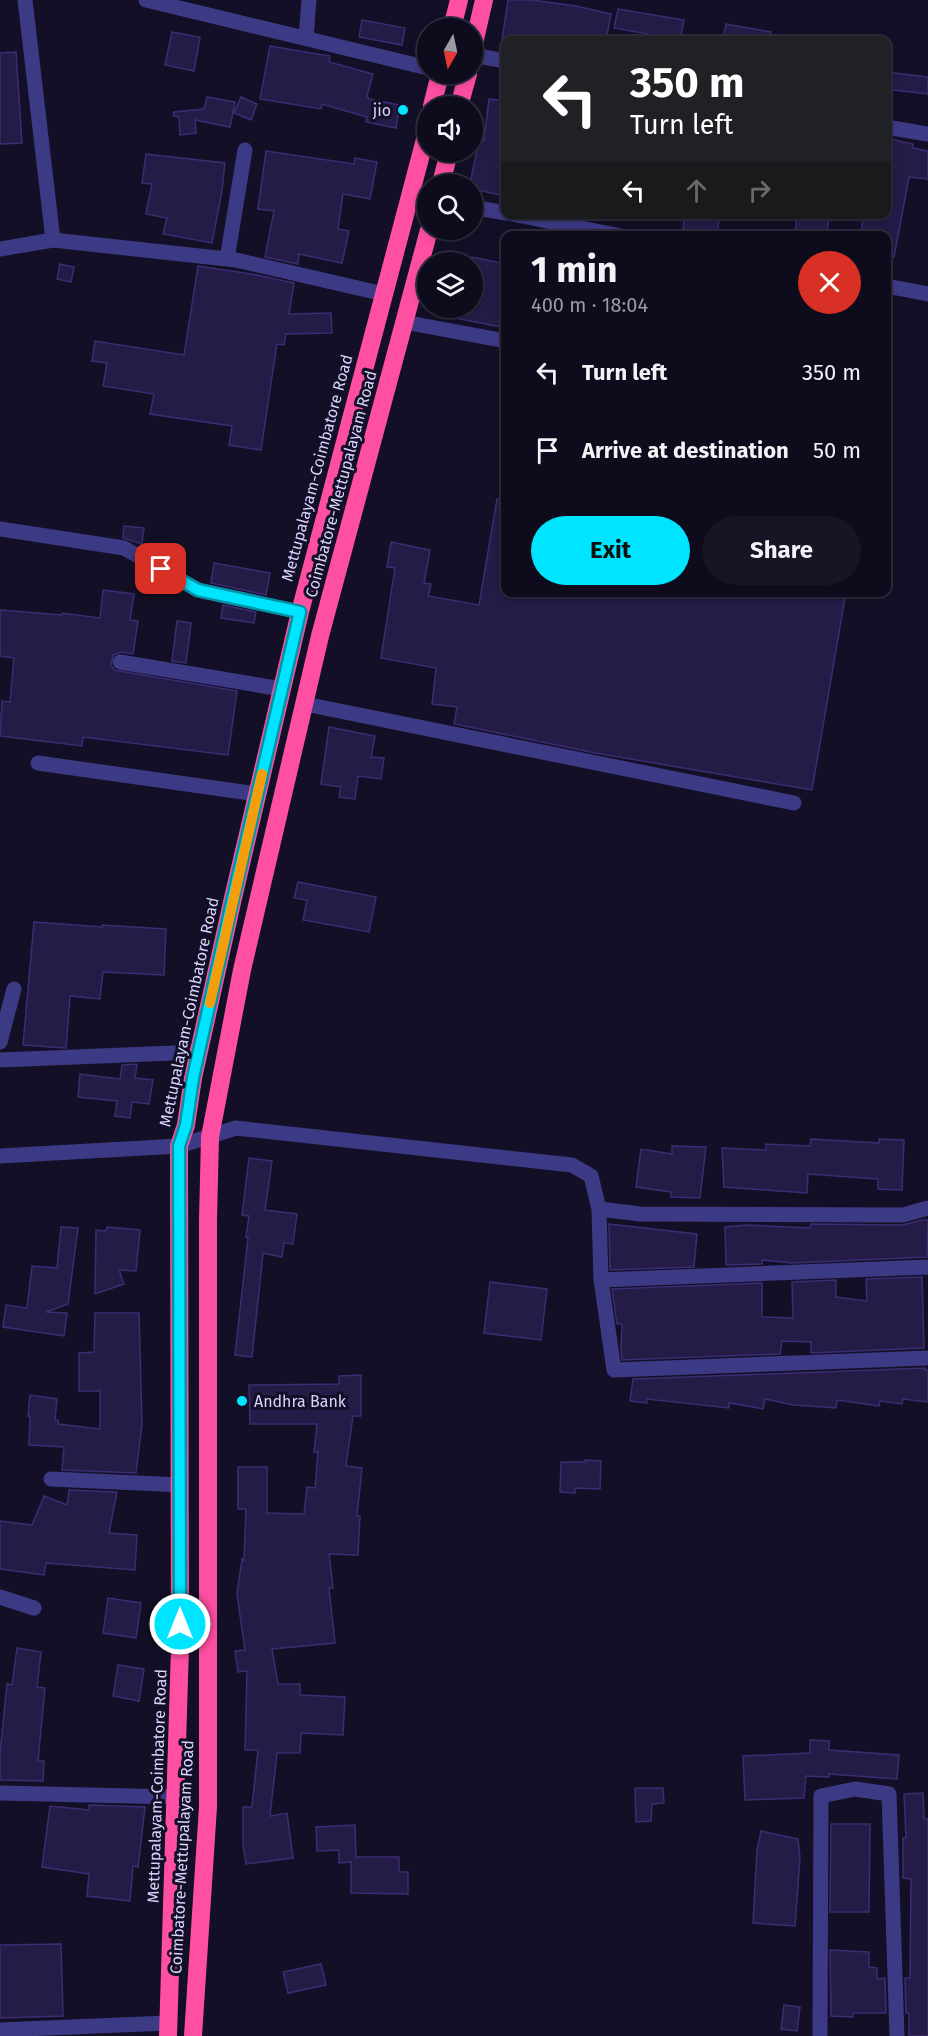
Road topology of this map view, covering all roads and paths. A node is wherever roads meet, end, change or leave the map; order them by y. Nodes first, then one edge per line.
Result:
1 (25, 0) edge
2 (146, 0) edge
3 (309, 0) edge
4 (459, 2) edge
5 (483, 4) edge
6 (455, 18) edge
7 (306, 38) junction
8 (483, 56) edge
9 (501, 60) edge
10 (417, 65) edge
11 (891, 128) edge
12 (928, 134) edge
13 (244, 150) dead end
14 (419, 162) edge
15 (483, 209) edge
16 (501, 212) edge
17 (537, 219) edge
18 (596, 231) edge
19 (53, 240) junction
20 (426, 240) edge
21 (0, 249) edge
22 (227, 259) junction
23 (891, 287) edge
24 (384, 294) junction
25 (928, 294) edge
26 (404, 322) junction
27 (501, 340) edge
28 (0, 529) edge
29 (300, 612) junction
30 (120, 662) dead end
31 (282, 689) junction
32 (304, 704) junction
33 (38, 763) dead end
34 (257, 794) junction
35 (794, 803) dead end
36 (14, 989) dead end
37 (0, 1042) edge
38 (199, 1052) junction
39 (0, 1060) edge
40 (210, 1137) junction
41 (179, 1146) junction
42 (0, 1156) edge
43 (928, 1208) edge
44 (599, 1209) junction
45 (928, 1267) edge
46 (601, 1280) junction
47 (928, 1358) edge
48 (51, 1479) dead end
49 (181, 1485) junction
50 (0, 1597) edge
51 (34, 1608) dead end
52 (0, 1793) edge
53 (177, 1797) junction
54 (168, 2029) edge
55 (0, 2030) edge
56 (193, 2036) edge
57 (820, 2036) edge
58 (897, 2036) edge

1 - 19 street
2 - 7 street
3 - 7 street
4 - 5 highway
4 - 6 highway
7 - 10 street
8 - 9 street
11 - 12 street
13 - 22 street
14 - 24 highway, Mettupalayam-Coimbatore Road
15 - 16 street
17 - 18 street
19 - 21 street
19 - 22 street
20 - 26 highway, Coimbatore-Mettupalayam Road
22 - 24 street
23 - 25 street
24 - 29 highway, Mettupalayam-Coimbatore Road
26 - 27 street
26 - 32 highway, Coimbatore-Mettupalayam Road
28 - 29 street
29 - 31 highway, Mettupalayam-Coimbatore Road
30 - 31 street
31 - 34 highway, Mettupalayam-Coimbatore Road
32 - 35 street
32 - 40 highway, Coimbatore-Mettupalayam Road
33 - 34 street
34 - 38 highway, Mettupalayam-Coimbatore Road
36 - 37 street
38 - 39 street
38 - 41 highway, Mettupalayam-Coimbatore Road
40 - 41 street
40 - 44 street
40 - 56 highway, Coimbatore-Mettupalayam Road
41 - 42 street
41 - 49 highway, Mettupalayam-Coimbatore Road
43 - 44 street
44 - 46 street
45 - 46 street
46 - 47 street
48 - 49 street
49 - 53 highway, Mettupalayam-Coimbatore Road
50 - 51 street
52 - 53 street
53 - 54 highway, Mettupalayam-Coimbatore Road
54 - 55 street
57 - 58 street

